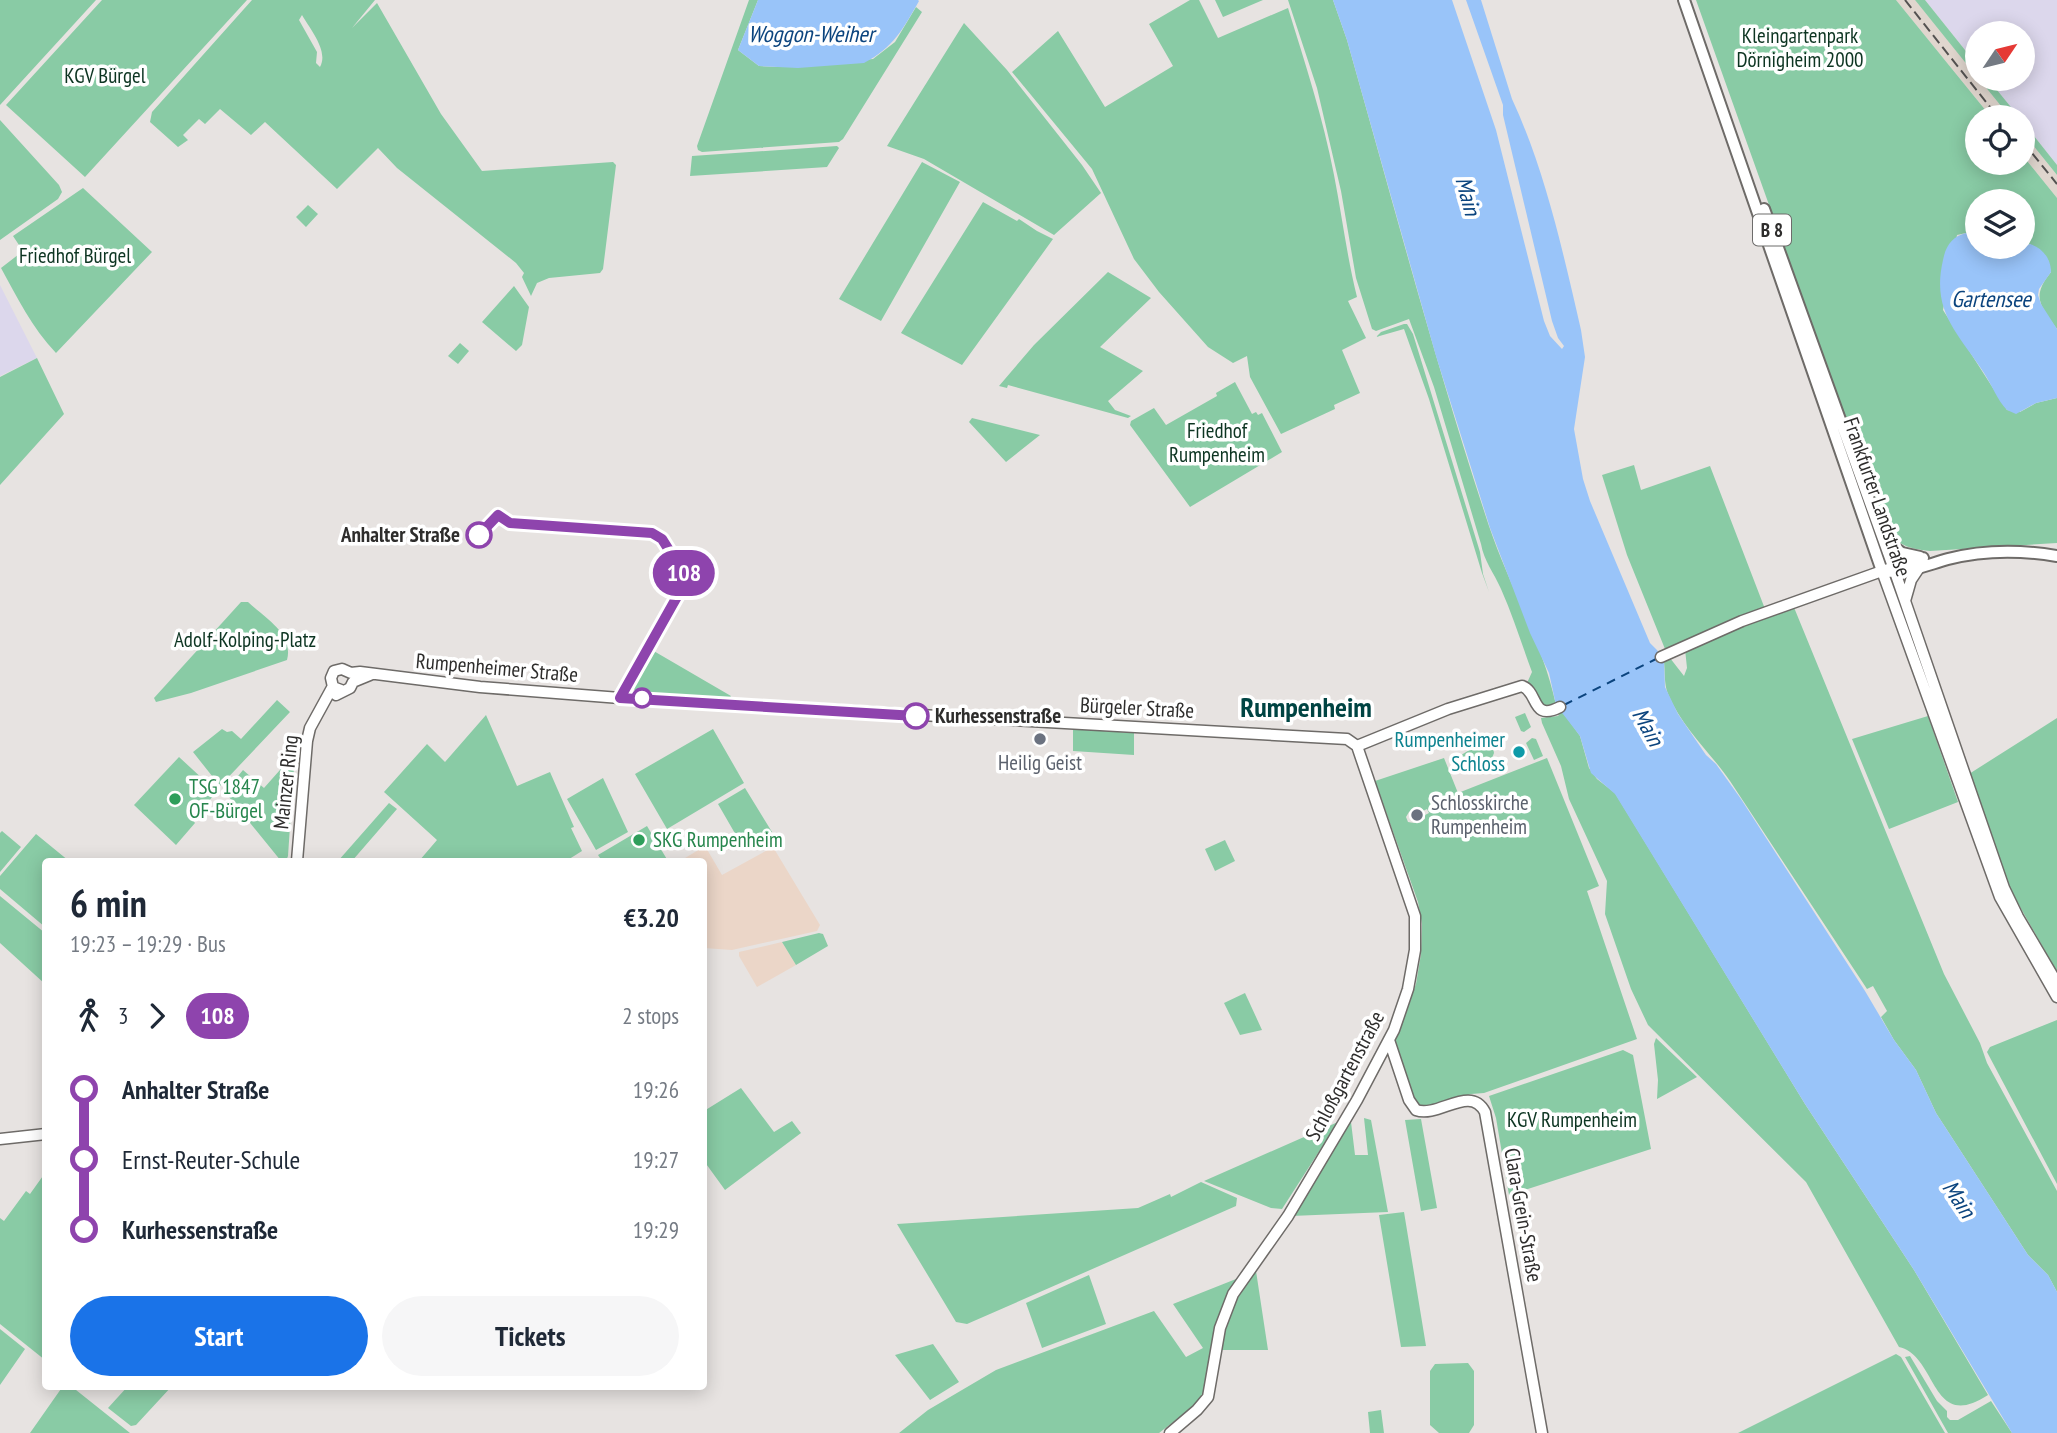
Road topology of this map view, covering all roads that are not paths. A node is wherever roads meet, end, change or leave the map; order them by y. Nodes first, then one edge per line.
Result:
1 (1684, 0) edge
2 (1691, 0) edge
3 (1883, 539) junction
4 (2057, 556) edge
5 (1921, 563) junction
6 (1888, 570) junction
7 (1905, 602) junction
8 (1661, 657) dead end
9 (352, 678) junction
10 (337, 688) junction
11 (620, 698) joint
12 (1560, 707) dead end
13 (1357, 746) junction
14 (298, 858) edge
15 (2057, 983) edge
16 (2057, 997) edge
17 (1390, 1040) junction
18 (42, 1134) edge
19 (0, 1139) edge
20 (1170, 1433) edge
21 (1542, 1433) edge

1 - 6 main road, B 8
2 - 3 main road, Frankfurter Landstraße / B 8
3 - 5 main road
3 - 6 main road, Frankfurter Landstraße
4 - 5 main road
5 - 6 main road
5 - 7 street
6 - 7 street, Frankfurter Landstraße
6 - 8 street
6 - 16 street, Frankfurter Landstraße
7 - 15 street, Frankfurter Landstraße
9 - 10 street
9 - 10 street
9 - 11 street, Rumpenheimer Straße
10 - 14 street, Mainzer Ring
11 - 13 street, Bürgeler Straße
12 - 13 street
13 - 17 street, Schloßgartenstraße
17 - 20 street, Schloßgartenstraße
17 - 21 street, Clara-Grein-Straße
18 - 19 street

